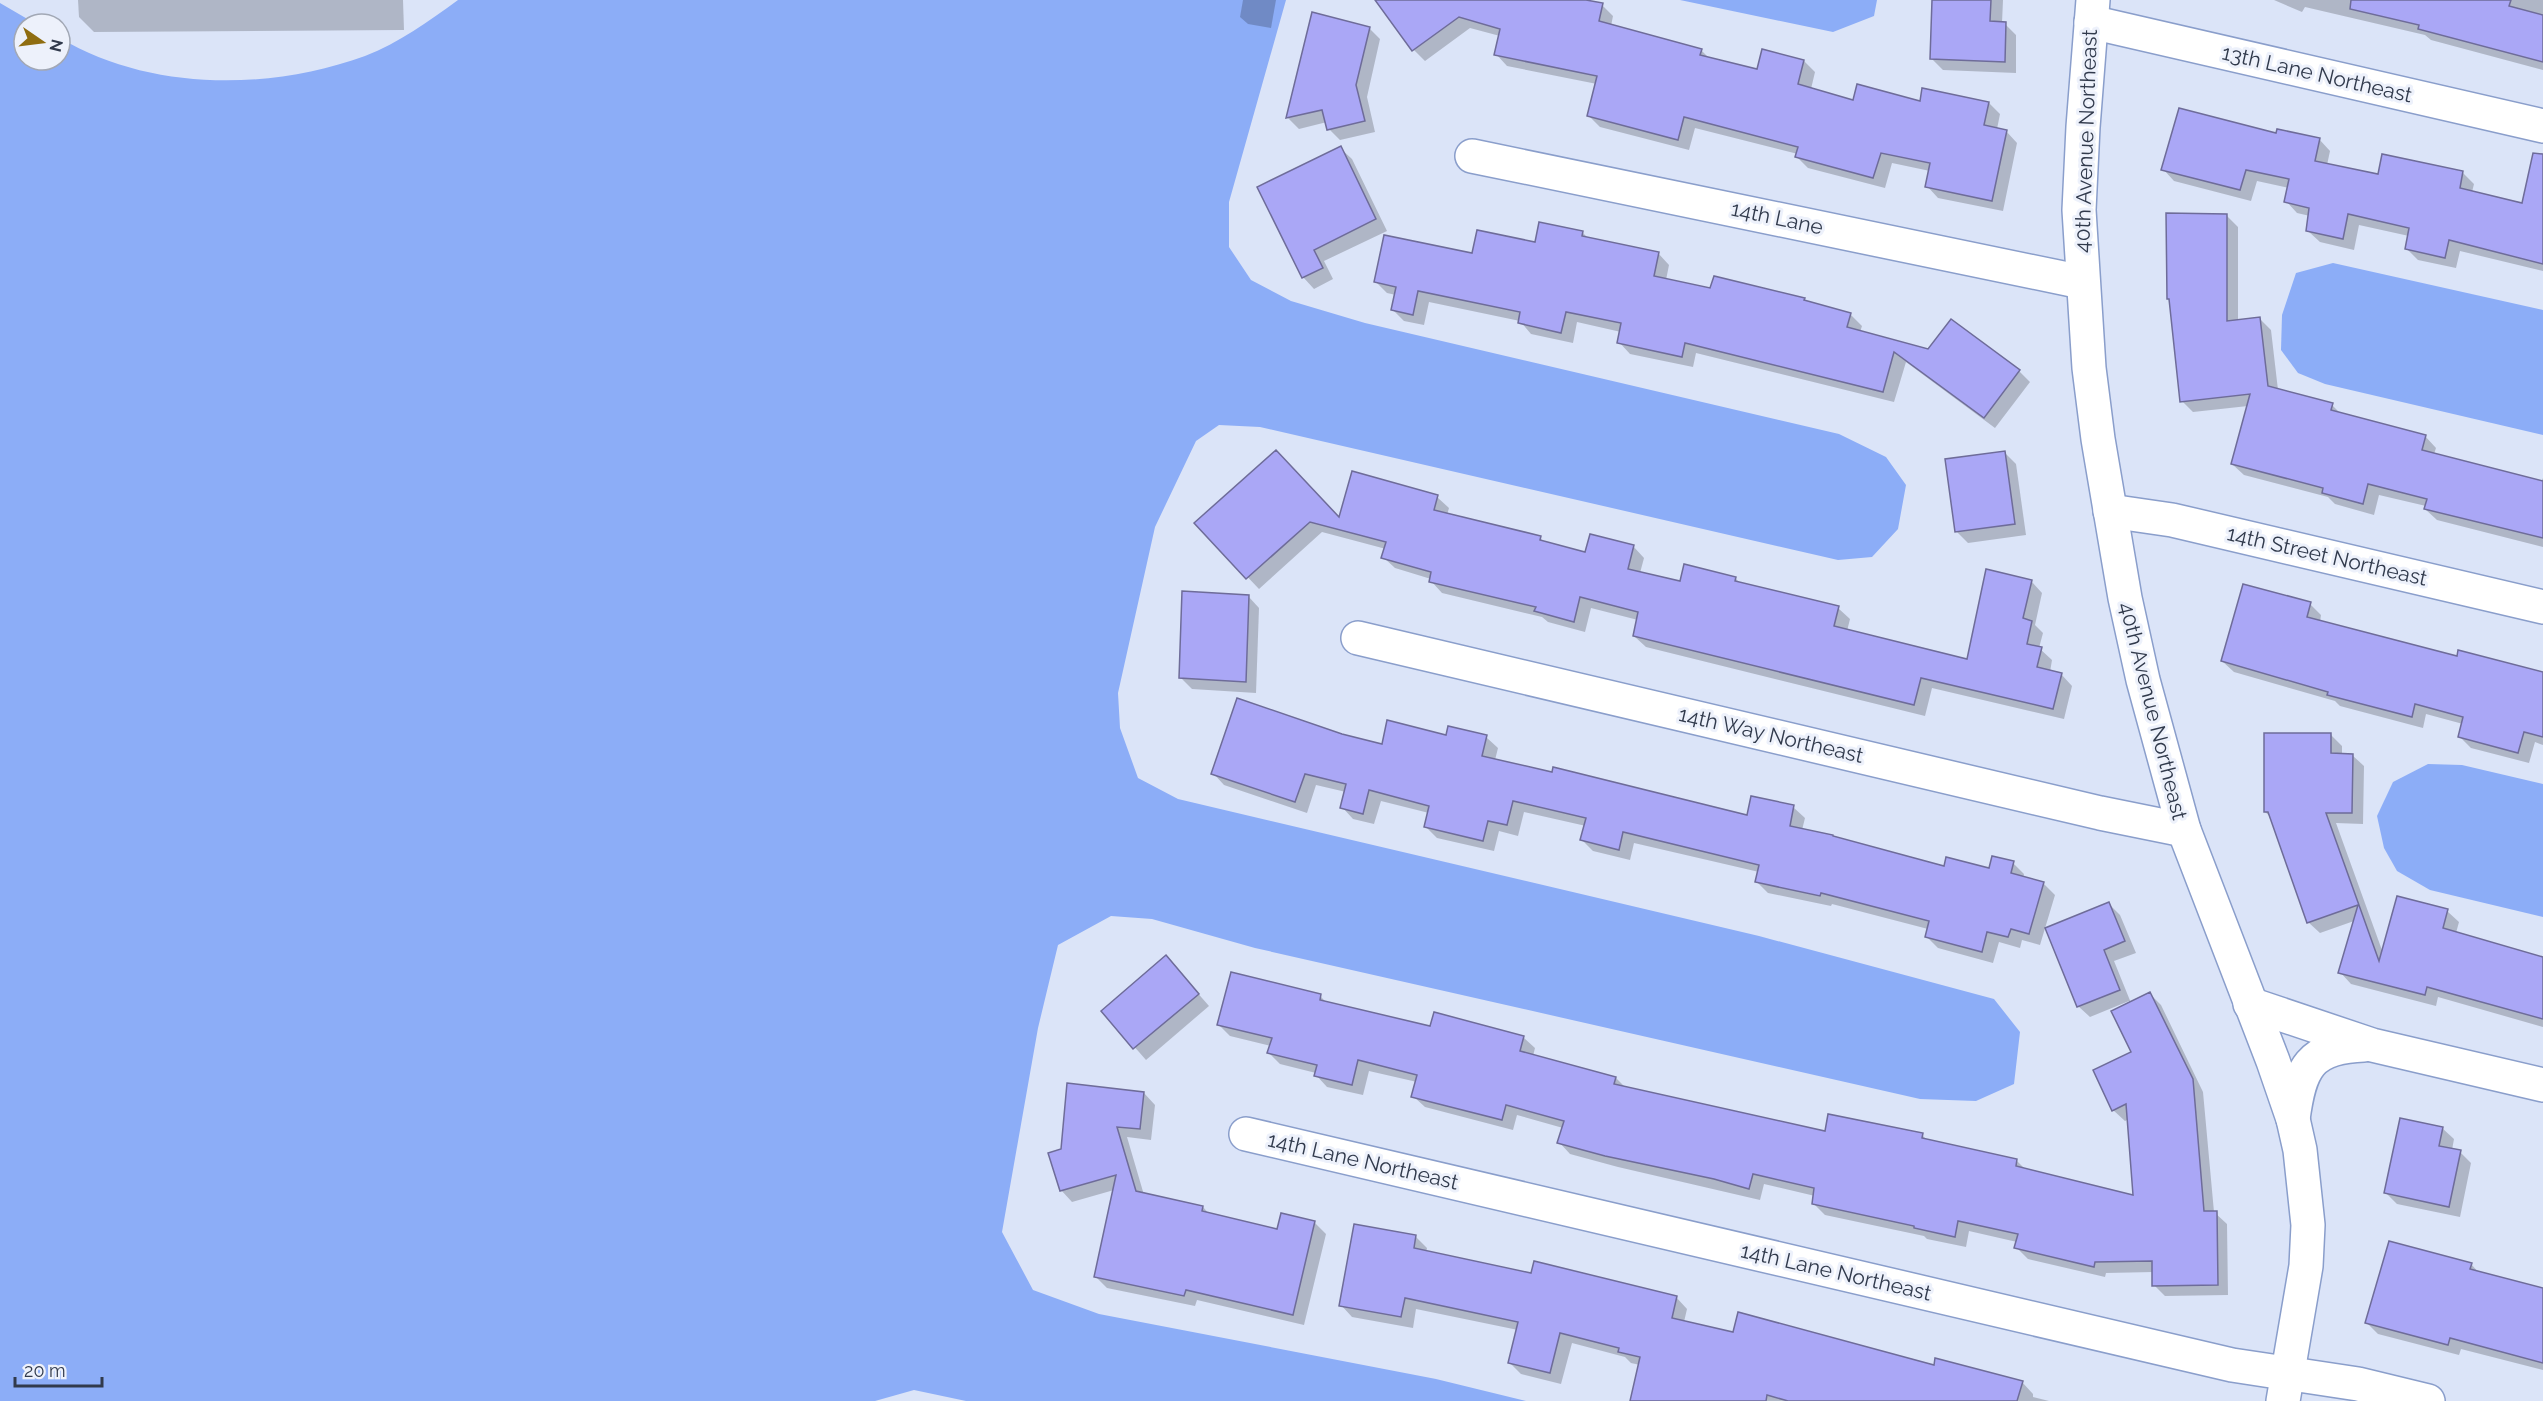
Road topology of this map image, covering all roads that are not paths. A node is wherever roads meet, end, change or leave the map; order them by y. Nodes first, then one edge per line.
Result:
1 (2092, 11) edge
2 (2543, 126) edge
3 (1472, 156) dead end
4 (2082, 282) junction
5 (2110, 511) junction
6 (2543, 607) edge
7 (1359, 638) dead end
8 (2184, 830) junction
9 (2250, 1004) junction
10 (2372, 1045) junction
11 (2543, 1085) edge
12 (2294, 1119) junction
13 (1246, 1134) dead end
14 (2286, 1387) edge
15 (2428, 1401) edge

1 - 2 street, 13th Lane Northeast
1 - 4 street, 40th Avenue Northeast
3 - 4 street, 14th Lane
4 - 5 street, 40th Avenue Northeast
5 - 6 street, 14th Street Northeast
5 - 8 street, 40th Avenue Northeast
7 - 8 street, 14th Way Northeast
8 - 9 street, 40th Avenue Northeast
9 - 10 street
9 - 12 street, 40th Avenue Northeast
10 - 11 street
10 - 12 street
12 - 14 street, 40th Avenue Northeast
13 - 14 street, 14th Lane Northeast
14 - 15 street, 14th Lane Northeast

